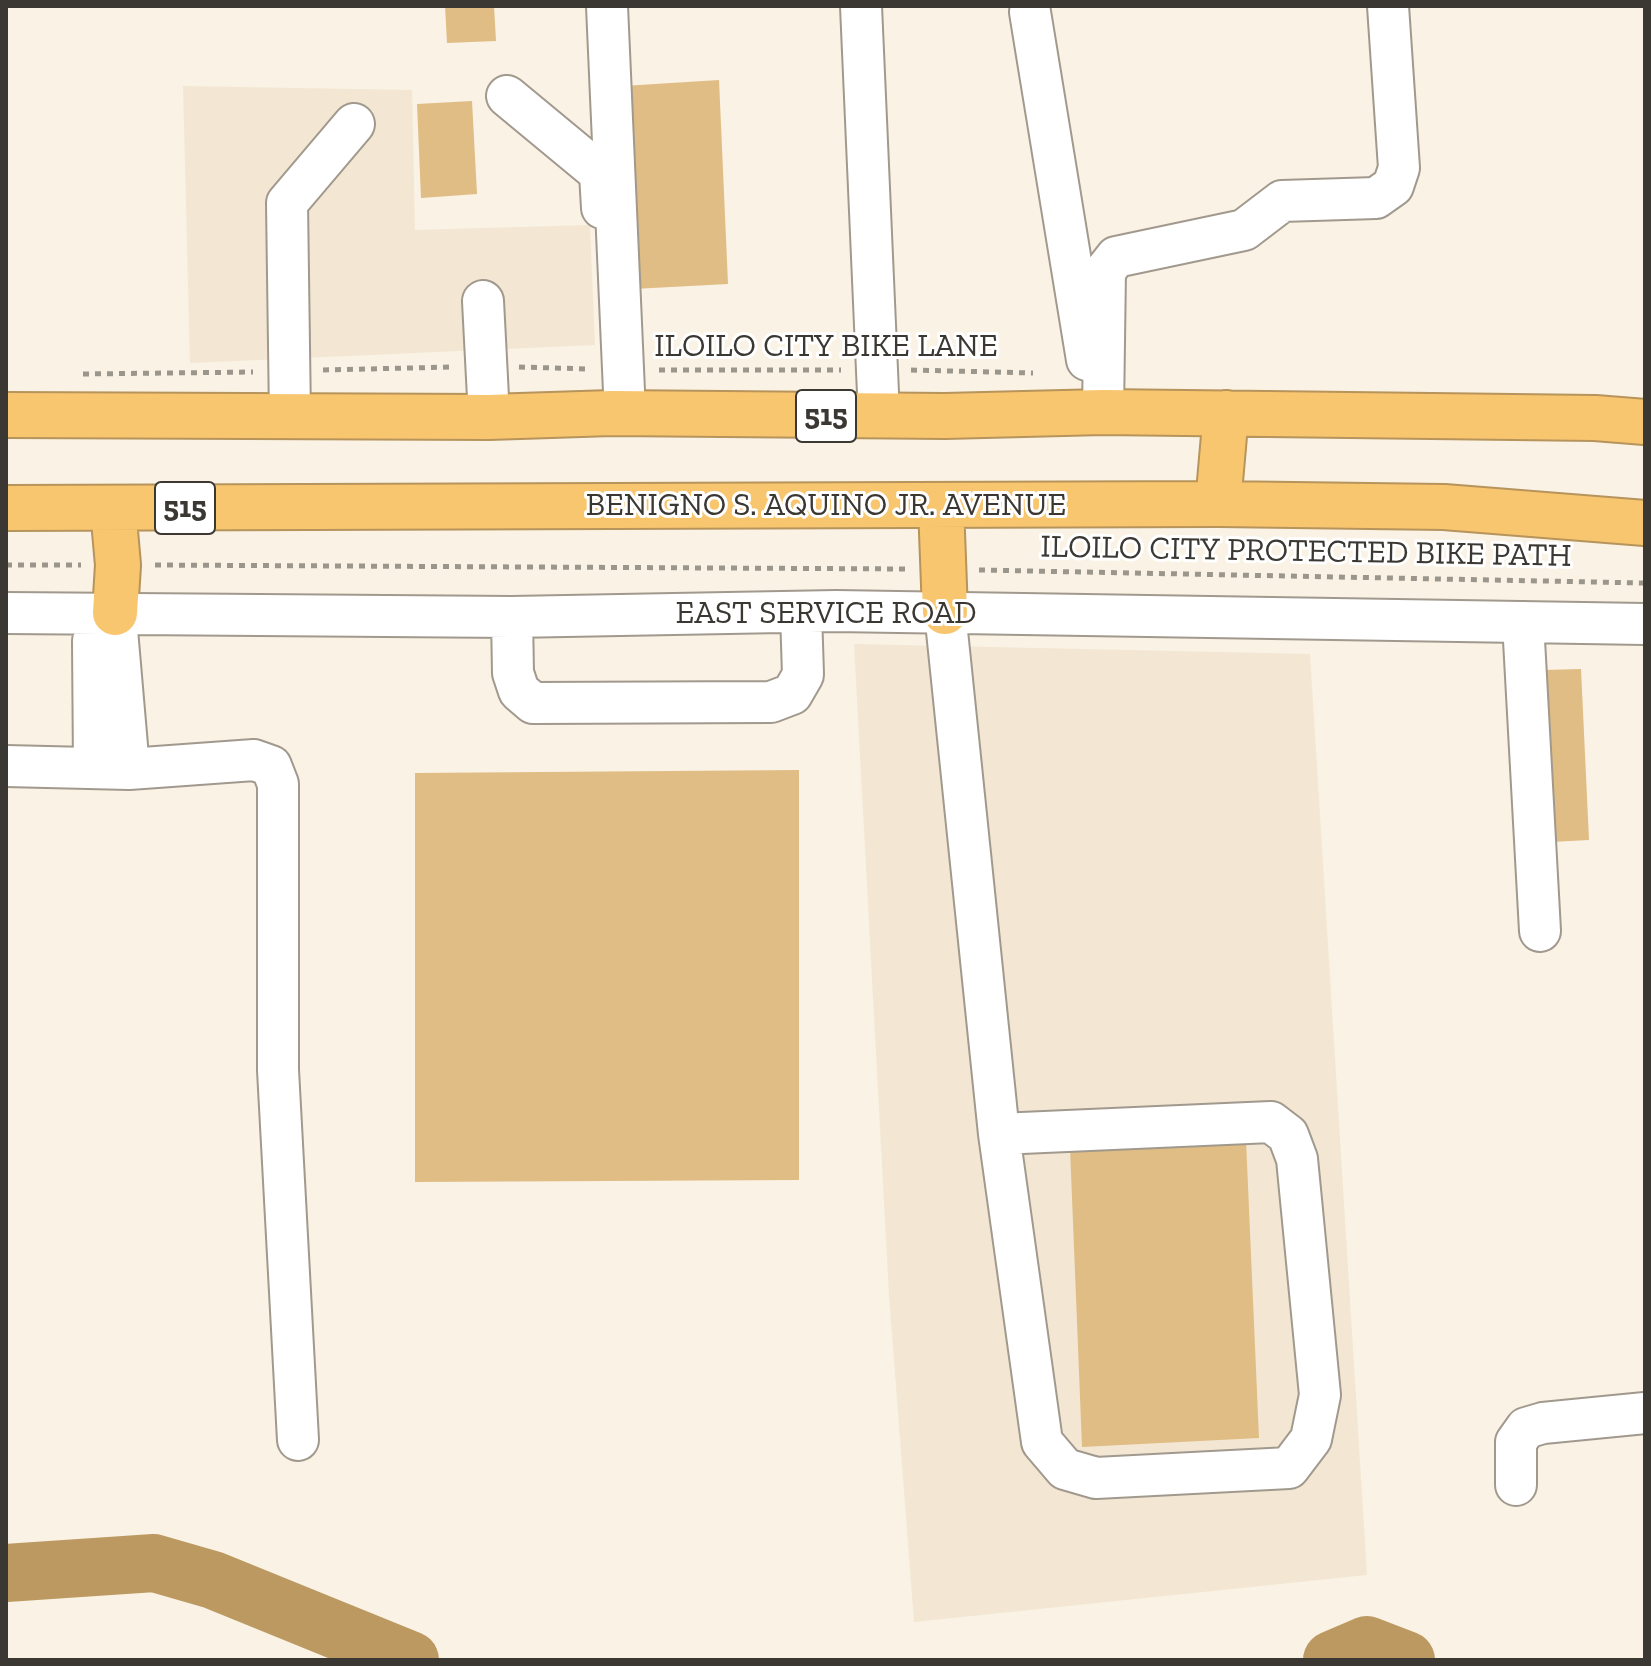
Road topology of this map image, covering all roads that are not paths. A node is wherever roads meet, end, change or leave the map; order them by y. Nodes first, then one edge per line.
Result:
1 (607, 6) edge
2 (861, 6) edge
3 (1388, 6) edge
4 (1030, 12) dead end
5 (507, 96) dead end
6 (354, 124) dead end
7 (483, 301) dead end
8 (617, 370) junction
9 (1095, 399) junction
10 (619, 413) junction
11 (1226, 413) junction
12 (6, 415) edge
13 (879, 416) junction
14 (290, 417) junction
15 (489, 417) junction
16 (1645, 422) edge
17 (1218, 504) junction
18 (941, 506) junction
19 (6, 508) edge
20 (113, 509) junction
21 (1645, 523) edge
22 (801, 612) junction
23 (945, 612) junction
24 (6, 613) edge
25 (115, 613) junction
26 (512, 617) junction
27 (1523, 622) junction
28 (1645, 624) edge
29 (6, 766) edge
30 (112, 768) junction
31 (1540, 931) dead end
32 (999, 1134) junction
33 (1645, 1413) edge
34 (298, 1440) dead end
35 (1516, 1485) dead end

1 - 8 street
2 - 13 street
3 - 9 street
4 - 9 street
5 - 8 street
6 - 14 street
7 - 15 street
8 - 10 street
9 - 11 highway, 515
9 - 13 highway, 515
10 - 13 highway, 515
10 - 15 highway, 515
11 - 16 highway, 515
11 - 17 highway
12 - 14 highway, 515
14 - 15 highway, 515
17 - 18 highway, BENIGNO S. AQUINO JR. AVENUE / 515
17 - 21 highway, BENIGNO S. AQUINO JR. AVENUE / 515
18 - 20 highway, BENIGNO S. AQUINO JR. AVENUE / 515
18 - 23 highway
19 - 20 highway, BENIGNO S. AQUINO JR. AVENUE / 515
20 - 25 highway
22 - 23 street, EAST SERVICE ROAD
22 - 26 street, EAST SERVICE ROAD
22 - 26 street
23 - 27 street, EAST SERVICE ROAD
23 - 32 street
24 - 25 street, EAST SERVICE ROAD
25 - 26 street, EAST SERVICE ROAD
25 - 30 street
27 - 28 street, EAST SERVICE ROAD
27 - 31 street
29 - 30 street
30 - 34 street
32 - 32 street
33 - 35 street

